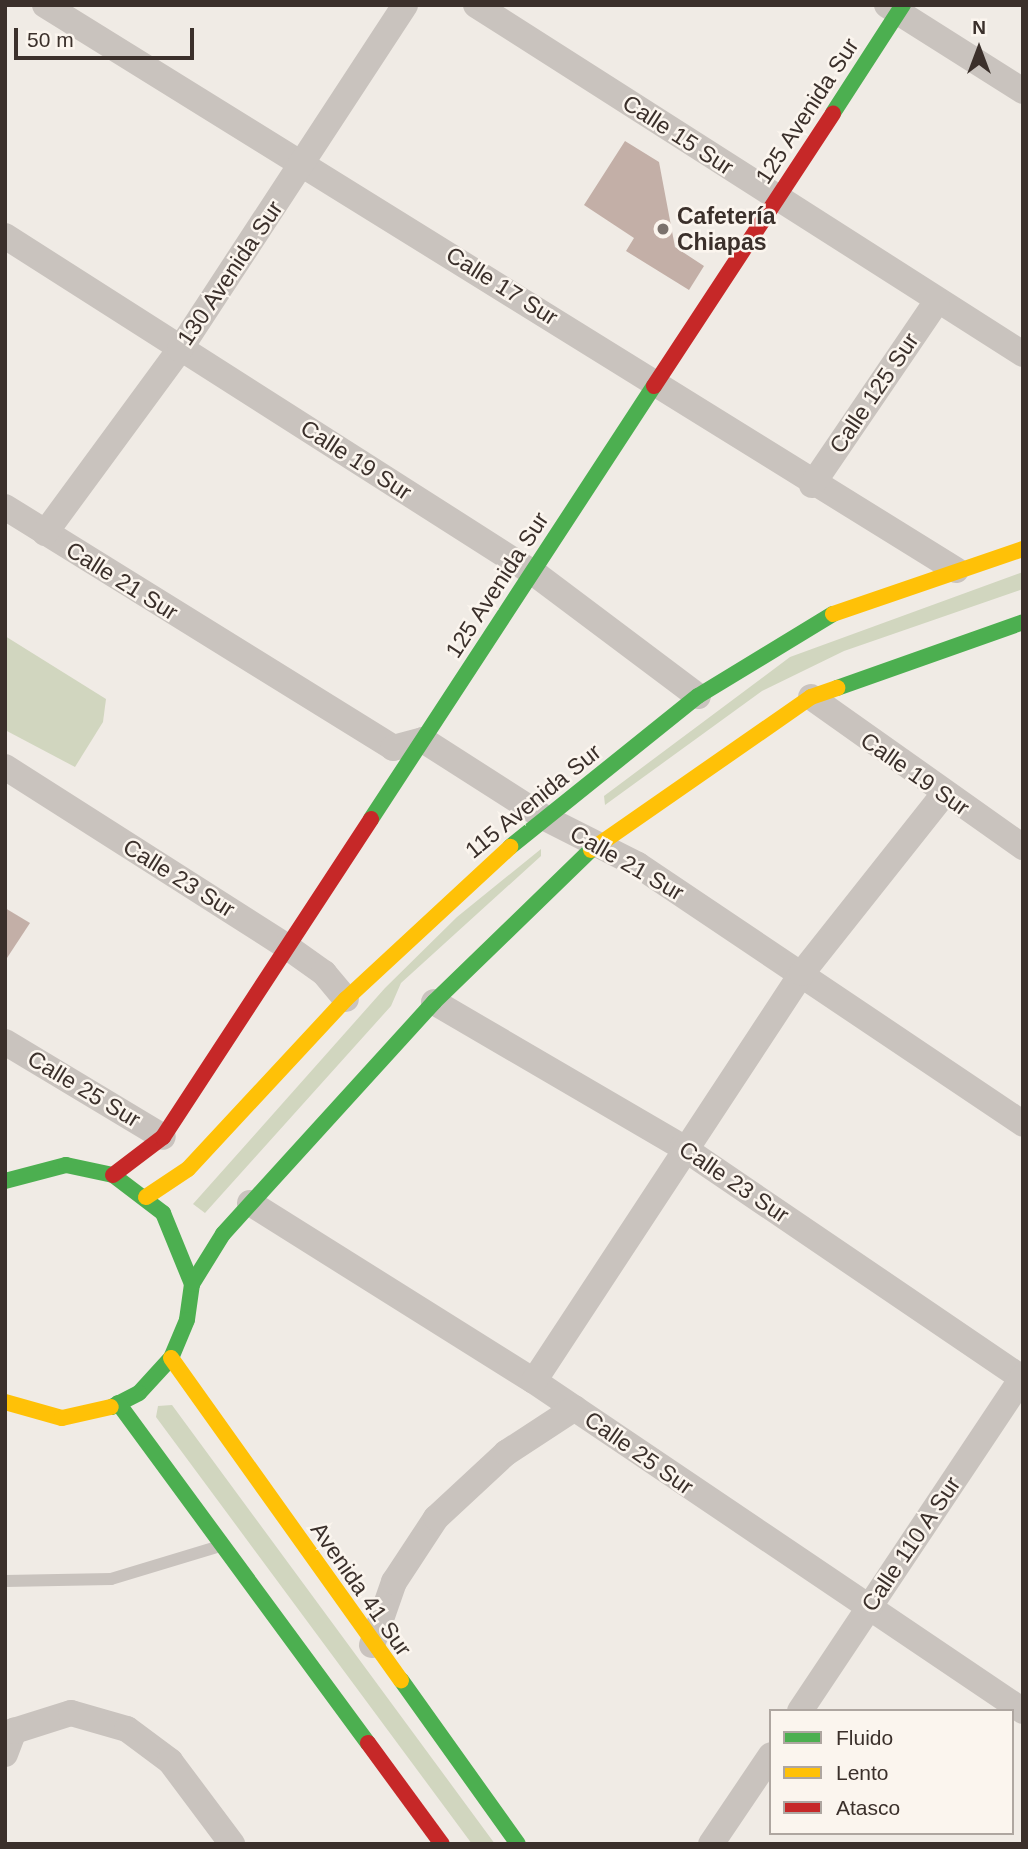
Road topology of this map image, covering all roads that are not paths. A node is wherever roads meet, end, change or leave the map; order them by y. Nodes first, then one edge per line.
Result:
1 (45, 5) edge
2 (405, 5) edge
3 (476, 5) edge
4 (896, 8) edge
5 (1023, 91) edge
6 (303, 163) junction
7 (777, 198) junction
8 (5, 236) edge
9 (937, 301) junction
10 (180, 349) junction
11 (1023, 354) edge
12 (657, 384) junction
13 (812, 485) junction
14 (5, 507) edge
15 (45, 533) junction
16 (1023, 549) edge
17 (956, 570) junction
18 (532, 572) junction
19 (1023, 622) edge
20 (698, 696) junction
21 (811, 697) junction
22 (424, 740) junction
23 (5, 767) edge
24 (943, 795) junction
25 (545, 818) junction
26 (599, 842) junction
27 (1023, 847) edge
28 (286, 946) junction
29 (802, 973) junction
30 (346, 999) junction
31 (434, 1002) junction
32 (5, 1042) edge
33 (1023, 1124) edge
34 (163, 1137) junction
35 (682, 1147) junction
36 (113, 1175) junction
37 (5, 1181) edge
38 (146, 1198) junction
39 (250, 1203) junction
40 (192, 1284) junction
41 (171, 1358) junction
42 (1022, 1378) edge
43 (534, 1381) junction
44 (5, 1402) edge
45 (118, 1403) junction
46 (575, 1408) junction
47 (224, 1545) junction
48 (5, 1581) edge
49 (867, 1611) junction
50 (372, 1644) junction
51 (801, 1709) edge
52 (1023, 1712) edge
53 (5, 1754) edge
54 (769, 1758) edge
55 (232, 1844) edge
56 (443, 1844) edge
57 (518, 1844) edge
58 (711, 1844) edge

1 - 6 street, Calle 17 Sur
2 - 6 street, 130 Avenida Sur
3 - 7 street, Calle 15 Sur
4 - 5 street
4 - 7 main road, 125 Avenida Sur
6 - 10 street, 130 Avenida Sur
6 - 12 street, Calle 17 Sur
7 - 9 street, Calle 15 Sur
7 - 12 main road, 125 Avenida Sur
8 - 10 street, Calle 19 Sur
9 - 11 street, Calle 15 Sur
9 - 13 street, Calle 125 Sur
10 - 15 street, 130 Avenida Sur
10 - 18 street, Calle 19 Sur
12 - 13 street, Calle 17 Sur
12 - 18 main road, 125 Avenida Sur
13 - 17 street, Calle 17 Sur
14 - 15 street, Calle 21 Sur
15 - 22 street, Calle 21 Sur
16 - 17 main road, 115 Avenida Sur
17 - 20 main road, 115 Avenida Sur
18 - 20 street, Calle 19 Sur
18 - 22 main road, 125 Avenida Sur
19 - 21 main road
20 - 25 main road, 115 Avenida Sur
21 - 24 street, Calle 19 Sur
21 - 26 main road
22 - 25 street, Calle 21 Sur
22 - 28 main road, 125 Avenida Sur
23 - 28 street, Calle 23 Sur
24 - 27 street, Calle 19 Sur
24 - 29 street
25 - 26 street, Calle 21 Sur
25 - 30 main road, 115 Avenida Sur
26 - 29 street, Calle 21 Sur
26 - 31 main road
28 - 30 street, Calle 23 Sur
28 - 34 main road, 125 Avenida Sur
29 - 33 street, Calle 21 Sur
29 - 35 street
30 - 38 main road, 115 Avenida Sur
31 - 35 street, Calle 23 Sur
31 - 39 main road
32 - 34 street, Calle 25 Sur
34 - 36 main road, 125 Avenida Sur
35 - 42 street, Calle 23 Sur
35 - 43 street
36 - 37 main road
36 - 38 main road
38 - 40 main road
39 - 40 main road
39 - 43 street, Calle 25 Sur
40 - 41 main road
41 - 45 main road
41 - 50 main road, Avenida 41 Sur
42 - 49 street, Calle 110 A Sur
43 - 46 street, Calle 25 Sur
44 - 45 main road
45 - 47 main road
46 - 49 street, Calle 25 Sur
46 - 50 street
47 - 48 lane
47 - 56 main road
49 - 51 street, Calle 110 A Sur
49 - 52 street, Calle 25 Sur
50 - 57 main road, Avenida 41 Sur
53 - 55 street
54 - 58 street

